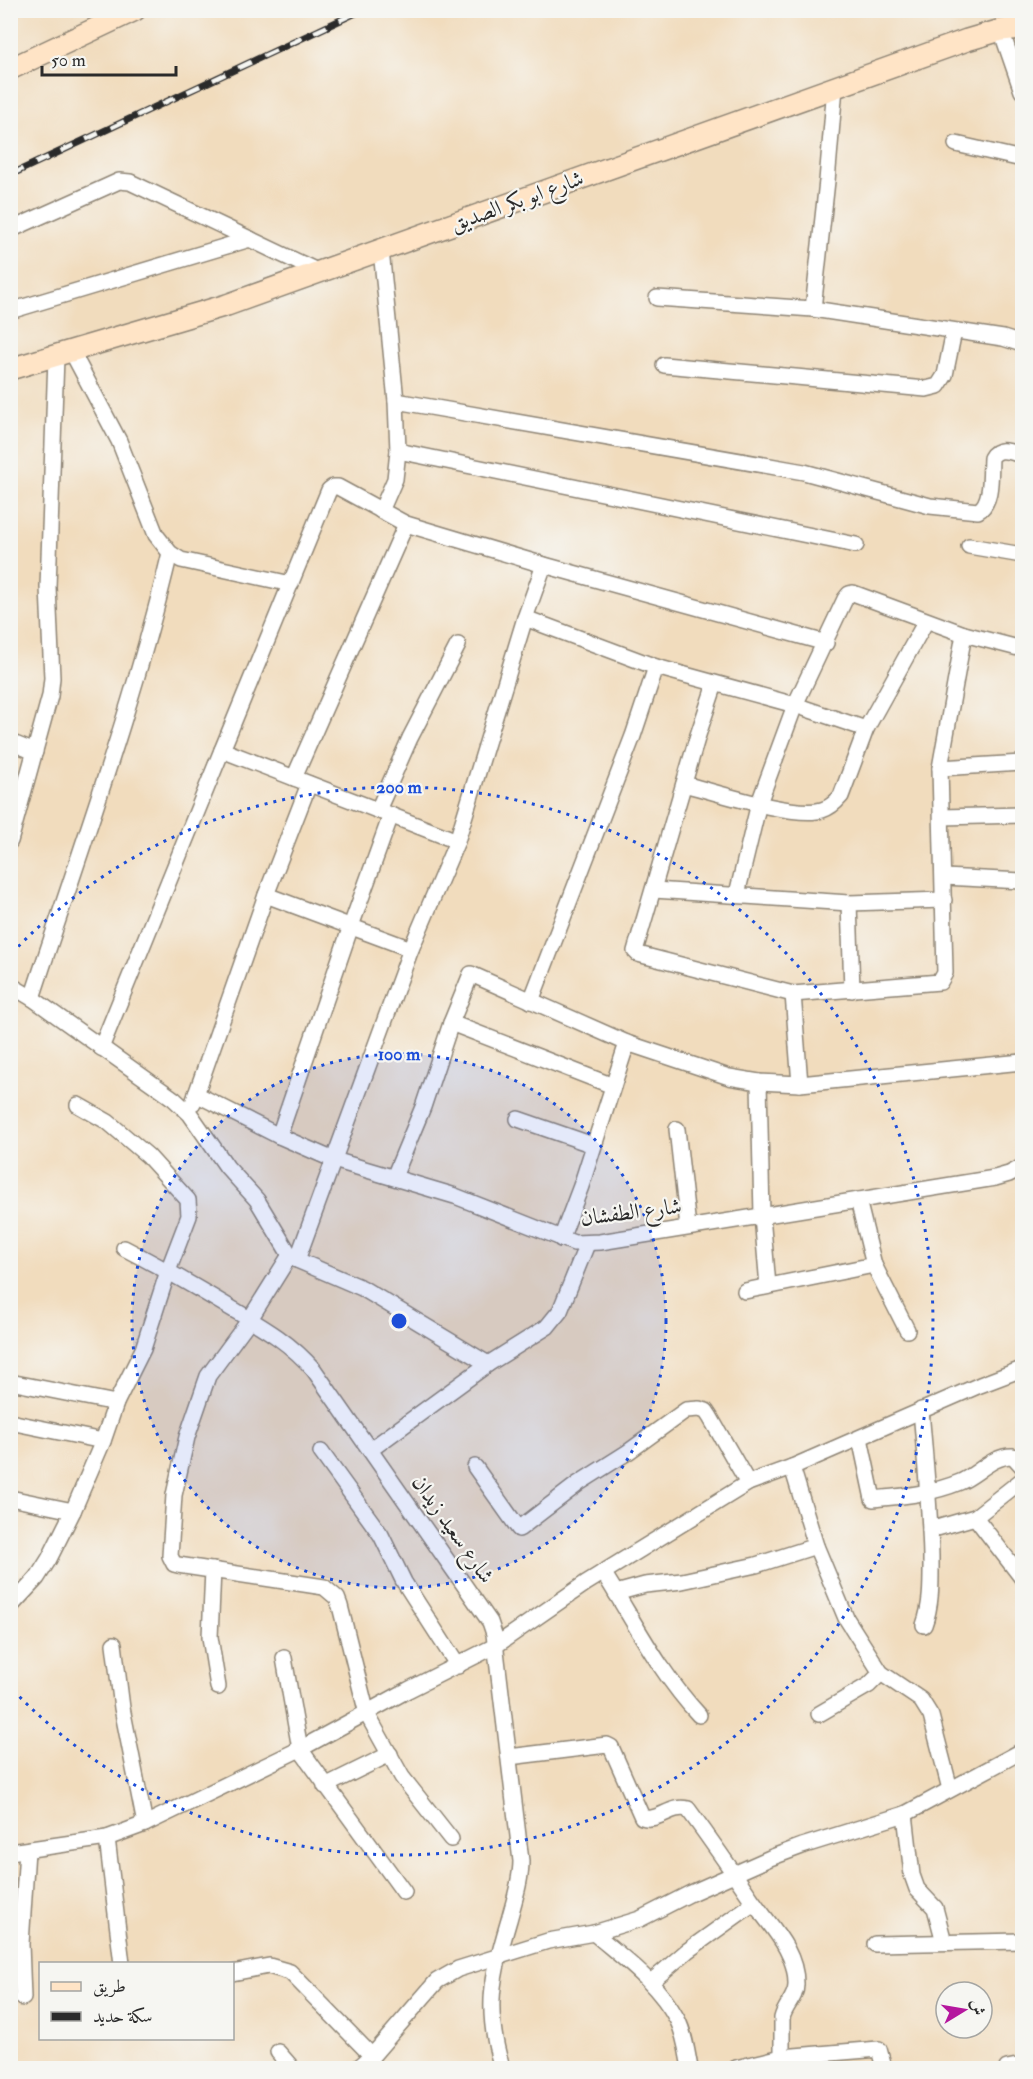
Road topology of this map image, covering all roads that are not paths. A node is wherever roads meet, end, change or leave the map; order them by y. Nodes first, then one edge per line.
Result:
1 (135, 10) edge
2 (1023, 28) edge
3 (1001, 30) junction
4 (10, 69) edge
5 (835, 87) junction
6 (1023, 91) edge
7 (956, 144) dead end
8 (1023, 159) edge
9 (10, 230) edge
10 (250, 239) junction
11 (381, 250) junction
12 (319, 272) junction
13 (657, 298) dead end
14 (813, 309) junction
15 (10, 311) edge
16 (954, 331) junction
17 (1023, 344) edge
18 (64, 354) junction
19 (664, 364) dead end
20 (10, 369) edge
21 (396, 401) junction
22 (398, 451) junction
23 (1023, 455) edge
24 (381, 511) junction
25 (406, 524) junction
26 (856, 545) dead end
27 (969, 546) dead end
28 (170, 553) junction
29 (1023, 555) edge
30 (544, 565) junction
31 (291, 584) junction
32 (525, 618) junction
33 (926, 621) junction
34 (964, 634) junction
35 (825, 643) junction
36 (458, 645) dead end
37 (1023, 649) edge
38 (656, 667) junction
39 (716, 684) junction
40 (795, 705) junction
41 (866, 729) junction
42 (10, 742) edge
43 (222, 750) junction
44 (35, 752) junction
45 (1023, 763) edge
46 (940, 768) junction
47 (294, 778) junction
48 (309, 784) junction
49 (684, 784) junction
50 (759, 803) junction
51 (384, 813) junction
52 (1023, 815) edge
53 (942, 817) junction
54 (10, 841) edge
55 (457, 841) junction
56 (944, 877) junction
57 (1023, 881) edge
58 (654, 890) junction
59 (737, 894) junction
60 (266, 895) junction
61 (944, 900) junction
62 (849, 903) junction
63 (351, 926) junction
64 (411, 949) junction
65 (10, 985) edge
66 (852, 990) junction
67 (793, 994) junction
68 (32, 998) junction
69 (531, 1000) junction
70 (452, 1023) junction
71 (627, 1043) junction
72 (101, 1048) junction
73 (1023, 1062) edge
74 (759, 1082) junction
75 (800, 1084) junction
76 (613, 1086) junction
77 (196, 1094) junction
78 (78, 1105) dead end
79 (190, 1114) junction
80 (518, 1119) dead end
81 (677, 1129) dead end
82 (279, 1136) junction
83 (593, 1145) junction
84 (334, 1160) junction
85 (1023, 1167) edge
86 (394, 1177) junction
87 (858, 1200) junction
88 (762, 1216) junction
89 (688, 1227) junction
90 (561, 1239) junction
91 (587, 1244) junction
92 (124, 1248) dead end
93 (294, 1257) junction
94 (874, 1265) junction
95 (168, 1271) junction
96 (768, 1286) junction
97 (745, 1291) dead end
98 (250, 1320) junction
99 (907, 1330) dead end
100 (488, 1364) junction
101 (1023, 1369) edge
102 (10, 1382) edge
103 (116, 1403) junction
104 (921, 1410) junction
105 (10, 1422) edge
106 (860, 1438) junction
107 (103, 1441) junction
108 (370, 1450) junction
109 (321, 1452) dead end
110 (1023, 1466) edge
111 (476, 1467) dead end
112 (792, 1467) junction
113 (1023, 1480) edge
114 (748, 1483) junction
115 (927, 1494) junction
116 (10, 1498) edge
117 (73, 1511) junction
118 (975, 1516) junction
119 (930, 1530) junction
120 (816, 1546) junction
121 (213, 1570) junction
122 (603, 1572) junction
123 (1023, 1578) edge
124 (616, 1593) junction
125 (10, 1607) edge
126 (924, 1625) dead end
127 (114, 1644) dead end
128 (495, 1647) junction
129 (284, 1658) dead end
130 (458, 1665) junction
131 (881, 1673) junction
132 (218, 1687) dead end
133 (367, 1714) junction
134 (819, 1714) dead end
135 (699, 1715) dead end
136 (300, 1749) junction
137 (1023, 1751) edge
138 (390, 1754) junction
139 (509, 1757) junction
140 (325, 1786) junction
141 (950, 1789) junction
142 (906, 1814) junction
143 (145, 1824) junction
144 (107, 1838) junction
145 (451, 1839) dead end
146 (27, 1850) junction
147 (10, 1852) edge
148 (735, 1875) junction
149 (404, 1892) dead end
150 (754, 1903) junction
151 (594, 1933) junction
152 (1023, 1941) edge
153 (944, 1942) junction
154 (875, 1944) dead end
155 (498, 1957) junction
156 (122, 1962) edge
157 (234, 1973) edge
158 (651, 1982) junction
159 (23, 1998) dead end
160 (278, 2052) dead end
161 (372, 2056) junction
162 (782, 2057) junction
163 (819, 2062) edge
164 (1023, 2065) edge
165 (292, 2068) edge
166 (358, 2068) edge
167 (502, 2068) edge
168 (690, 2068) edge
169 (736, 2068) edge
170 (884, 2068) edge
171 (1007, 2068) edge

1 - 4 street
2 - 3 street, شارع ابو بكر الصديق
3 - 5 street, شارع ابو بكر الصديق
3 - 6 street
5 - 11 street, شارع ابو بكر الصديق
5 - 14 street
7 - 8 street
9 - 10 street
10 - 12 street
10 - 15 street
11 - 12 street, شارع ابو بكر الصديق
11 - 21 street
12 - 18 street, شارع ابو بكر الصديق
13 - 14 street
14 - 16 street
16 - 17 street
16 - 19 street
18 - 20 street, شارع ابو بكر الصديق
18 - 28 street
18 - 44 street
21 - 22 street
21 - 23 street
22 - 24 street
22 - 26 street
24 - 25 street
24 - 31 street
25 - 30 street
25 - 47 street
27 - 29 street
28 - 31 street
28 - 68 street
30 - 32 street
30 - 35 street
31 - 43 street
32 - 38 street
32 - 55 street
33 - 34 street
33 - 35 street
33 - 41 street
34 - 37 street
34 - 46 street
35 - 40 street
36 - 51 street
38 - 39 street
38 - 69 street
39 - 40 street
39 - 49 street
40 - 41 street
40 - 50 street
41 - 50 street
42 - 44 street
43 - 47 street
43 - 72 street
44 - 54 street
45 - 46 street
46 - 53 street
47 - 48 street
48 - 51 street
48 - 60 street
49 - 50 street
49 - 58 street
50 - 59 street
51 - 55 street
51 - 63 street
52 - 53 street
53 - 56 street
55 - 64 street
56 - 57 street
56 - 61 street
58 - 59 street
58 - 67 street
59 - 62 street
60 - 63 street
60 - 77 street
61 - 62 street
61 - 66 street
62 - 66 street
63 - 64 street
63 - 82 street
64 - 84 street
65 - 68 street
66 - 67 street
67 - 75 street
68 - 72 street
69 - 70 street
69 - 71 street
70 - 76 street
70 - 86 street
71 - 74 street
71 - 76 street
72 - 79 street
73 - 75 street
74 - 75 street
74 - 88 street
76 - 83 street
77 - 79 street
77 - 82 street, شارع الطفشان
78 - 95 street
79 - 93 street
80 - 83 street
81 - 89 street
82 - 84 street, شارع الطفشان
83 - 90 street
84 - 86 street, شارع الطفشان
84 - 93 street
85 - 87 street, شارع الطفشان
86 - 90 street, شارع الطفشان
87 - 88 street, شارع الطفشان
87 - 94 street
88 - 89 street, شارع الطفشان
88 - 96 street
89 - 91 street, شارع الطفشان
90 - 91 street, شارع الطفشان
91 - 100 street
92 - 95 street, شارع سعيد زيدان
93 - 98 street
93 - 100 street
94 - 96 street
94 - 99 street
95 - 98 street, شارع سعيد زيدان
95 - 103 street
96 - 97 street
98 - 108 street, شارع سعيد زيدان
98 - 121 street
100 - 108 street
101 - 104 street
102 - 103 street
103 - 107 street
104 - 106 street
104 - 115 street
105 - 107 street
106 - 112 street
106 - 115 street
107 - 117 street
108 - 128 street, شارع سعيد زيدان
109 - 130 street
110 - 115 street
111 - 114 street
112 - 114 street
112 - 120 street
113 - 118 street
114 - 122 street
115 - 119 street
116 - 117 street
117 - 125 street
118 - 119 street
118 - 123 street
119 - 126 street
120 - 124 street
120 - 131 street
121 - 132 street
121 - 133 street
122 - 124 street
122 - 128 street
124 - 135 street
127 - 143 street
128 - 130 street
128 - 139 street, شارع سعيد زيدان
129 - 136 street
130 - 133 street
131 - 134 street
131 - 141 street
133 - 136 street
133 - 138 street
136 - 140 street
136 - 143 street
137 - 141 street
138 - 140 street
138 - 145 street
139 - 148 street
139 - 155 street, شارع سعيد زيدان
140 - 149 street
141 - 142 street
142 - 148 street
142 - 153 street
143 - 144 street
144 - 146 street
144 - 156 street
146 - 147 street
146 - 159 street
148 - 150 street
148 - 151 street
150 - 158 street
150 - 162 street
151 - 155 street
151 - 158 street
152 - 153 street
153 - 154 street
155 - 161 street
155 - 167 street, شارع سعيد زيدان
157 - 161 street
158 - 168 street
160 - 165 street
161 - 166 street
162 - 163 street
162 - 169 street
163 - 170 street
164 - 171 street

